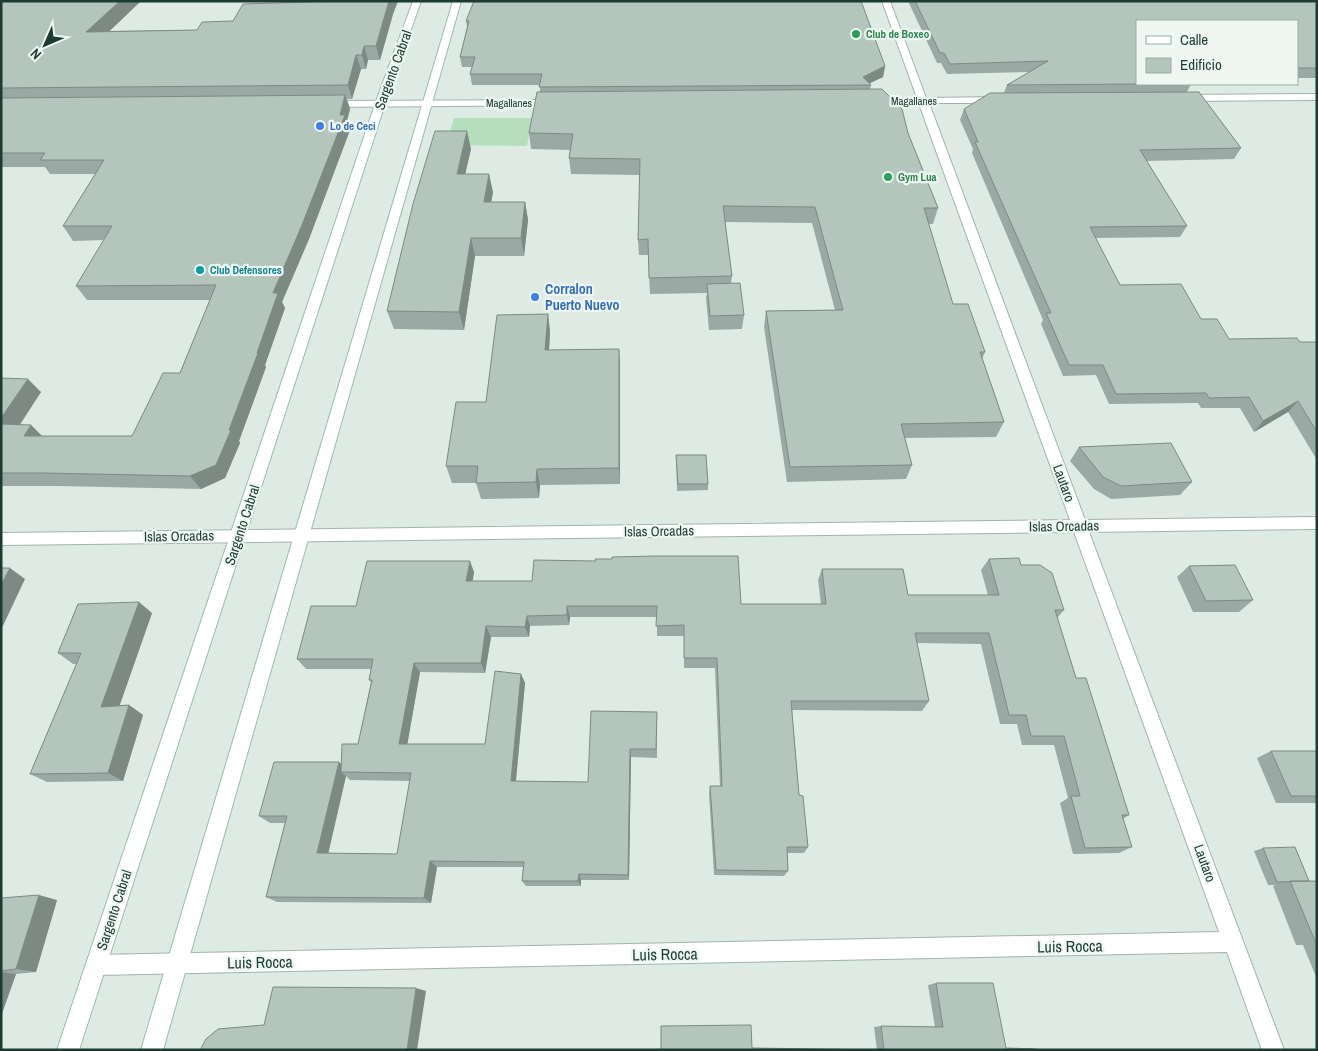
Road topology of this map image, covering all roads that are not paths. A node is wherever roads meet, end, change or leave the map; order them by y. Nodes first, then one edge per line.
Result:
1 (418, 1) edge
2 (457, 1) edge
3 (886, 1) edge
4 (1317, 97) edge
5 (1179, 98) edge
6 (1012, 100) edge
7 (864, 101) edge
8 (924, 101) junction
9 (567, 103) edge
10 (320, 104) edge
11 (380, 104) junction
12 (428, 104) junction
13 (1317, 524) edge
14 (1080, 526) junction
15 (302, 535) junction
16 (238, 536) junction
17 (1, 538) edge
18 (1234, 942) junction
19 (176, 963) junction
20 (96, 965) junction
21 (68, 1050) edge
22 (152, 1050) edge
23 (1273, 1050) edge

1 - 11 street, Sargento Cabral
2 - 12 street
3 - 8 street, Lautaro
4 - 5 street
6 - 8 street, Magallanes
7 - 8 street, Magallanes
8 - 14 street, Lautaro
9 - 12 street, Magallanes
10 - 11 street, Magallanes
11 - 12 street, Magallanes
11 - 16 street, Sargento Cabral
12 - 15 street
13 - 14 street, Islas Orcadas
14 - 15 street, Islas Orcadas
14 - 18 street, Lautaro
15 - 16 street, Islas Orcadas
15 - 19 street
16 - 17 street, Islas Orcadas
16 - 20 street, Sargento Cabral
18 - 19 street, Luis Rocca
18 - 23 street, Lautaro
19 - 20 street, Luis Rocca
19 - 22 street
20 - 21 street, Sargento Cabral

